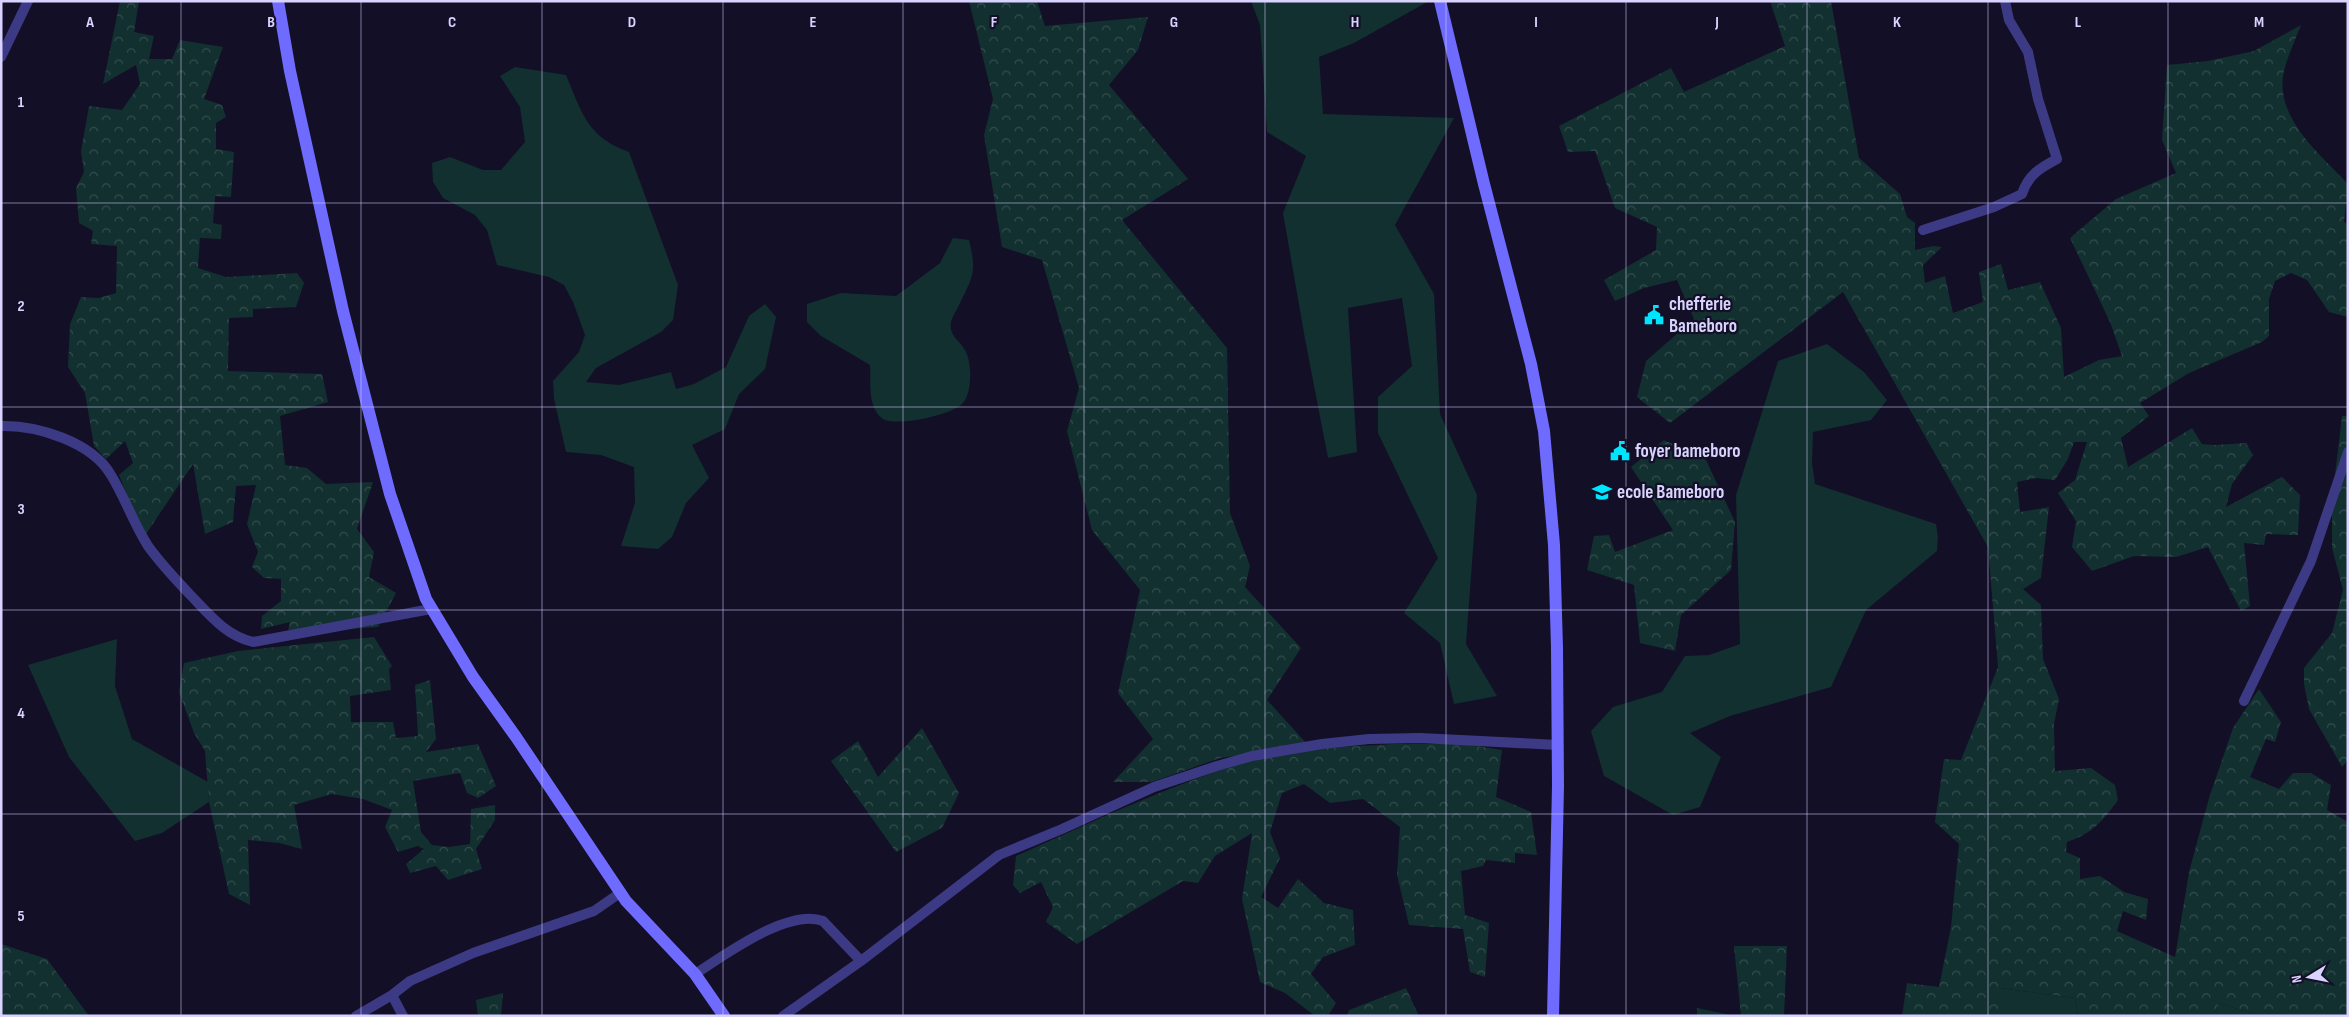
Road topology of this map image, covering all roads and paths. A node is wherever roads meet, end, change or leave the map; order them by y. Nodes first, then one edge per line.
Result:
1 (28, 1) edge
2 (278, 1) edge
3 (1440, 1) edge
4 (2005, 1) edge
5 (1, 57) edge
6 (1923, 230) dead end
7 (1, 426) edge
8 (2348, 452) edge
9 (431, 609) junction
10 (2244, 701) dead end
11 (1558, 745) junction
12 (620, 893) junction
13 (861, 961) junction
14 (695, 974) junction
15 (392, 995) junction
16 (356, 1016) edge
17 (403, 1016) edge
18 (724, 1016) edge
19 (784, 1016) edge
20 (1553, 1016) edge

1 - 5 street
2 - 9 street
3 - 11 street
4 - 6 street
7 - 9 street
8 - 10 street
9 - 12 street
11 - 13 street
11 - 20 street
12 - 14 street
12 - 15 street
13 - 14 street
13 - 19 street
14 - 18 street
15 - 16 street
15 - 17 street

